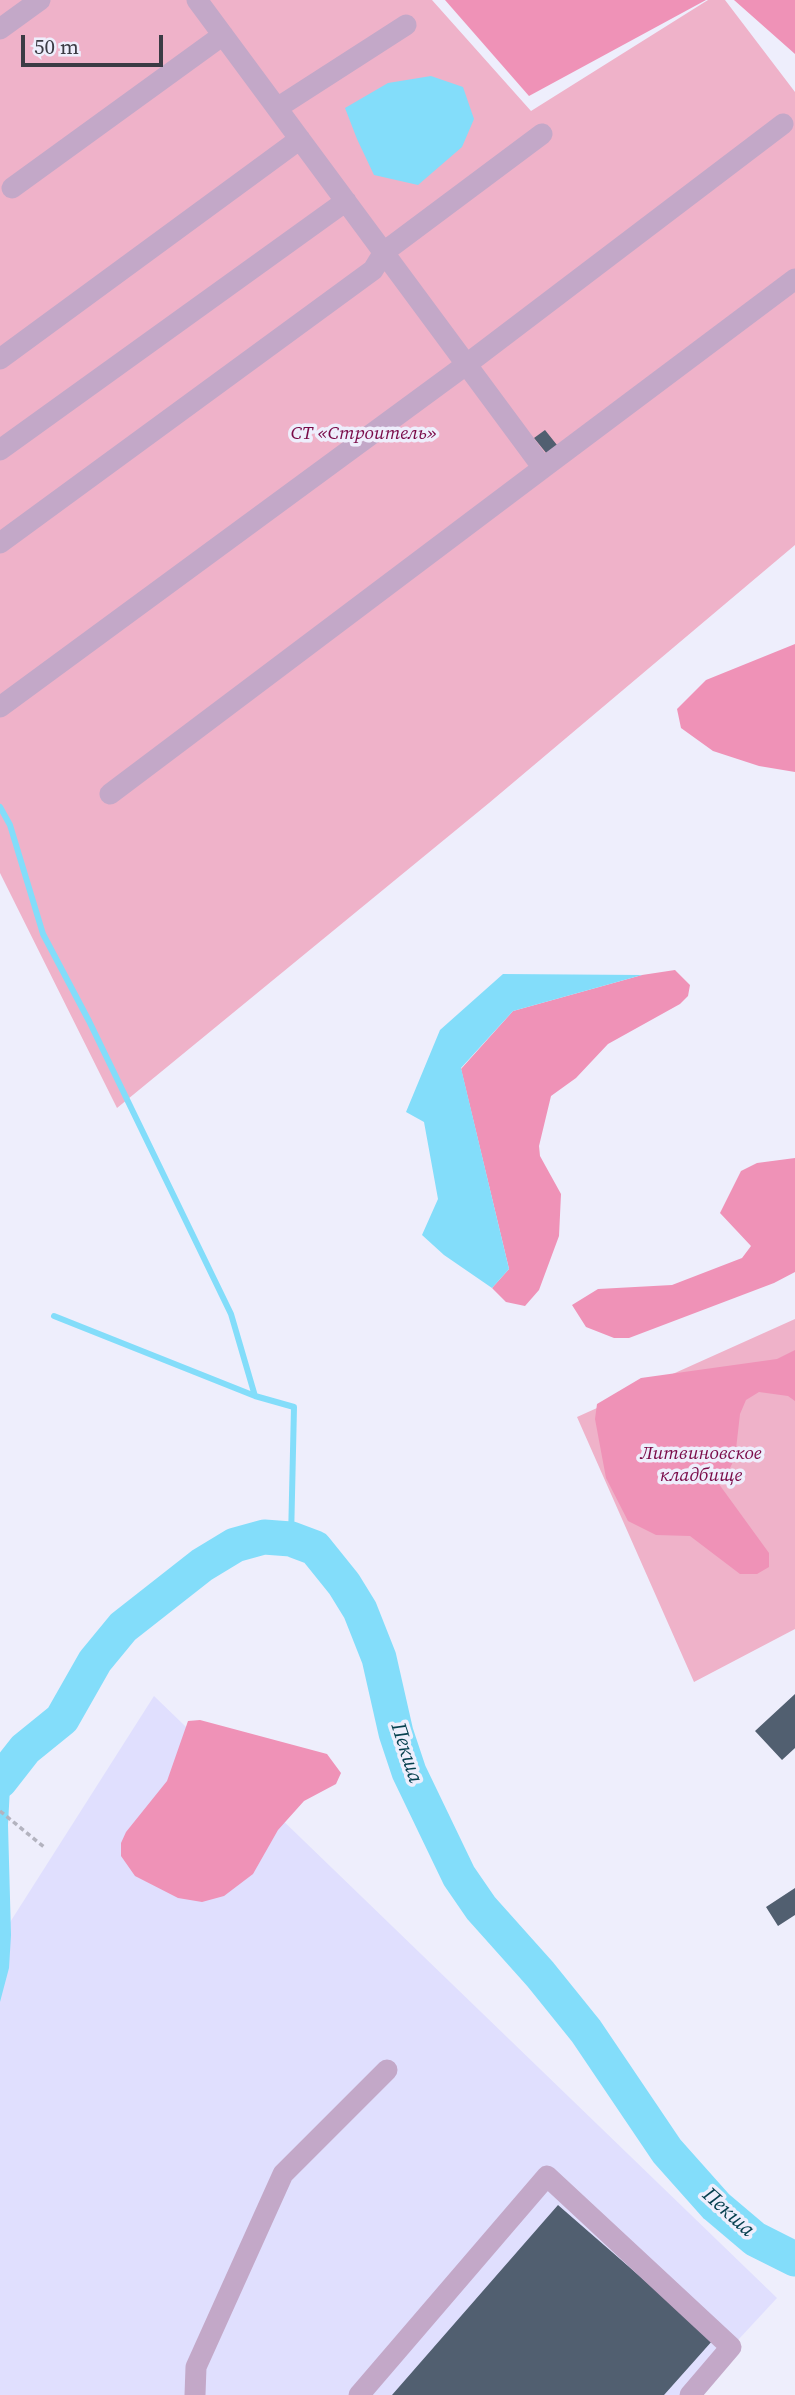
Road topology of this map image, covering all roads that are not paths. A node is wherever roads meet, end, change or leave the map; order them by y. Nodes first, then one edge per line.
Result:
1 (40, 0) edge
2 (197, 0) edge
3 (406, 25) dead end
4 (0, 29) edge
5 (223, 34) junction
6 (277, 108) junction
7 (783, 124) dead end
8 (542, 134) dead end
9 (300, 139) junction
10 (12, 188) dead end
11 (346, 201) junction
12 (384, 252) junction
13 (795, 279) edge
14 (0, 359) edge
15 (467, 364) junction
16 (0, 450) edge
17 (543, 468) junction
18 (0, 543) edge
19 (0, 707) edge
20 (110, 794) dead end
21 (387, 2070) dead end
22 (195, 2395) edge
23 (359, 2395) edge
24 (690, 2395) edge

1 - 4 lane
2 - 5 lane
3 - 6 lane
5 - 6 lane
5 - 10 lane
6 - 9 lane
7 - 15 lane
8 - 12 lane
9 - 11 lane
9 - 14 lane
11 - 12 lane
11 - 16 lane
12 - 15 lane
12 - 18 lane
13 - 17 lane
15 - 17 lane
15 - 19 lane
17 - 20 lane
21 - 22 lane
23 - 24 lane

